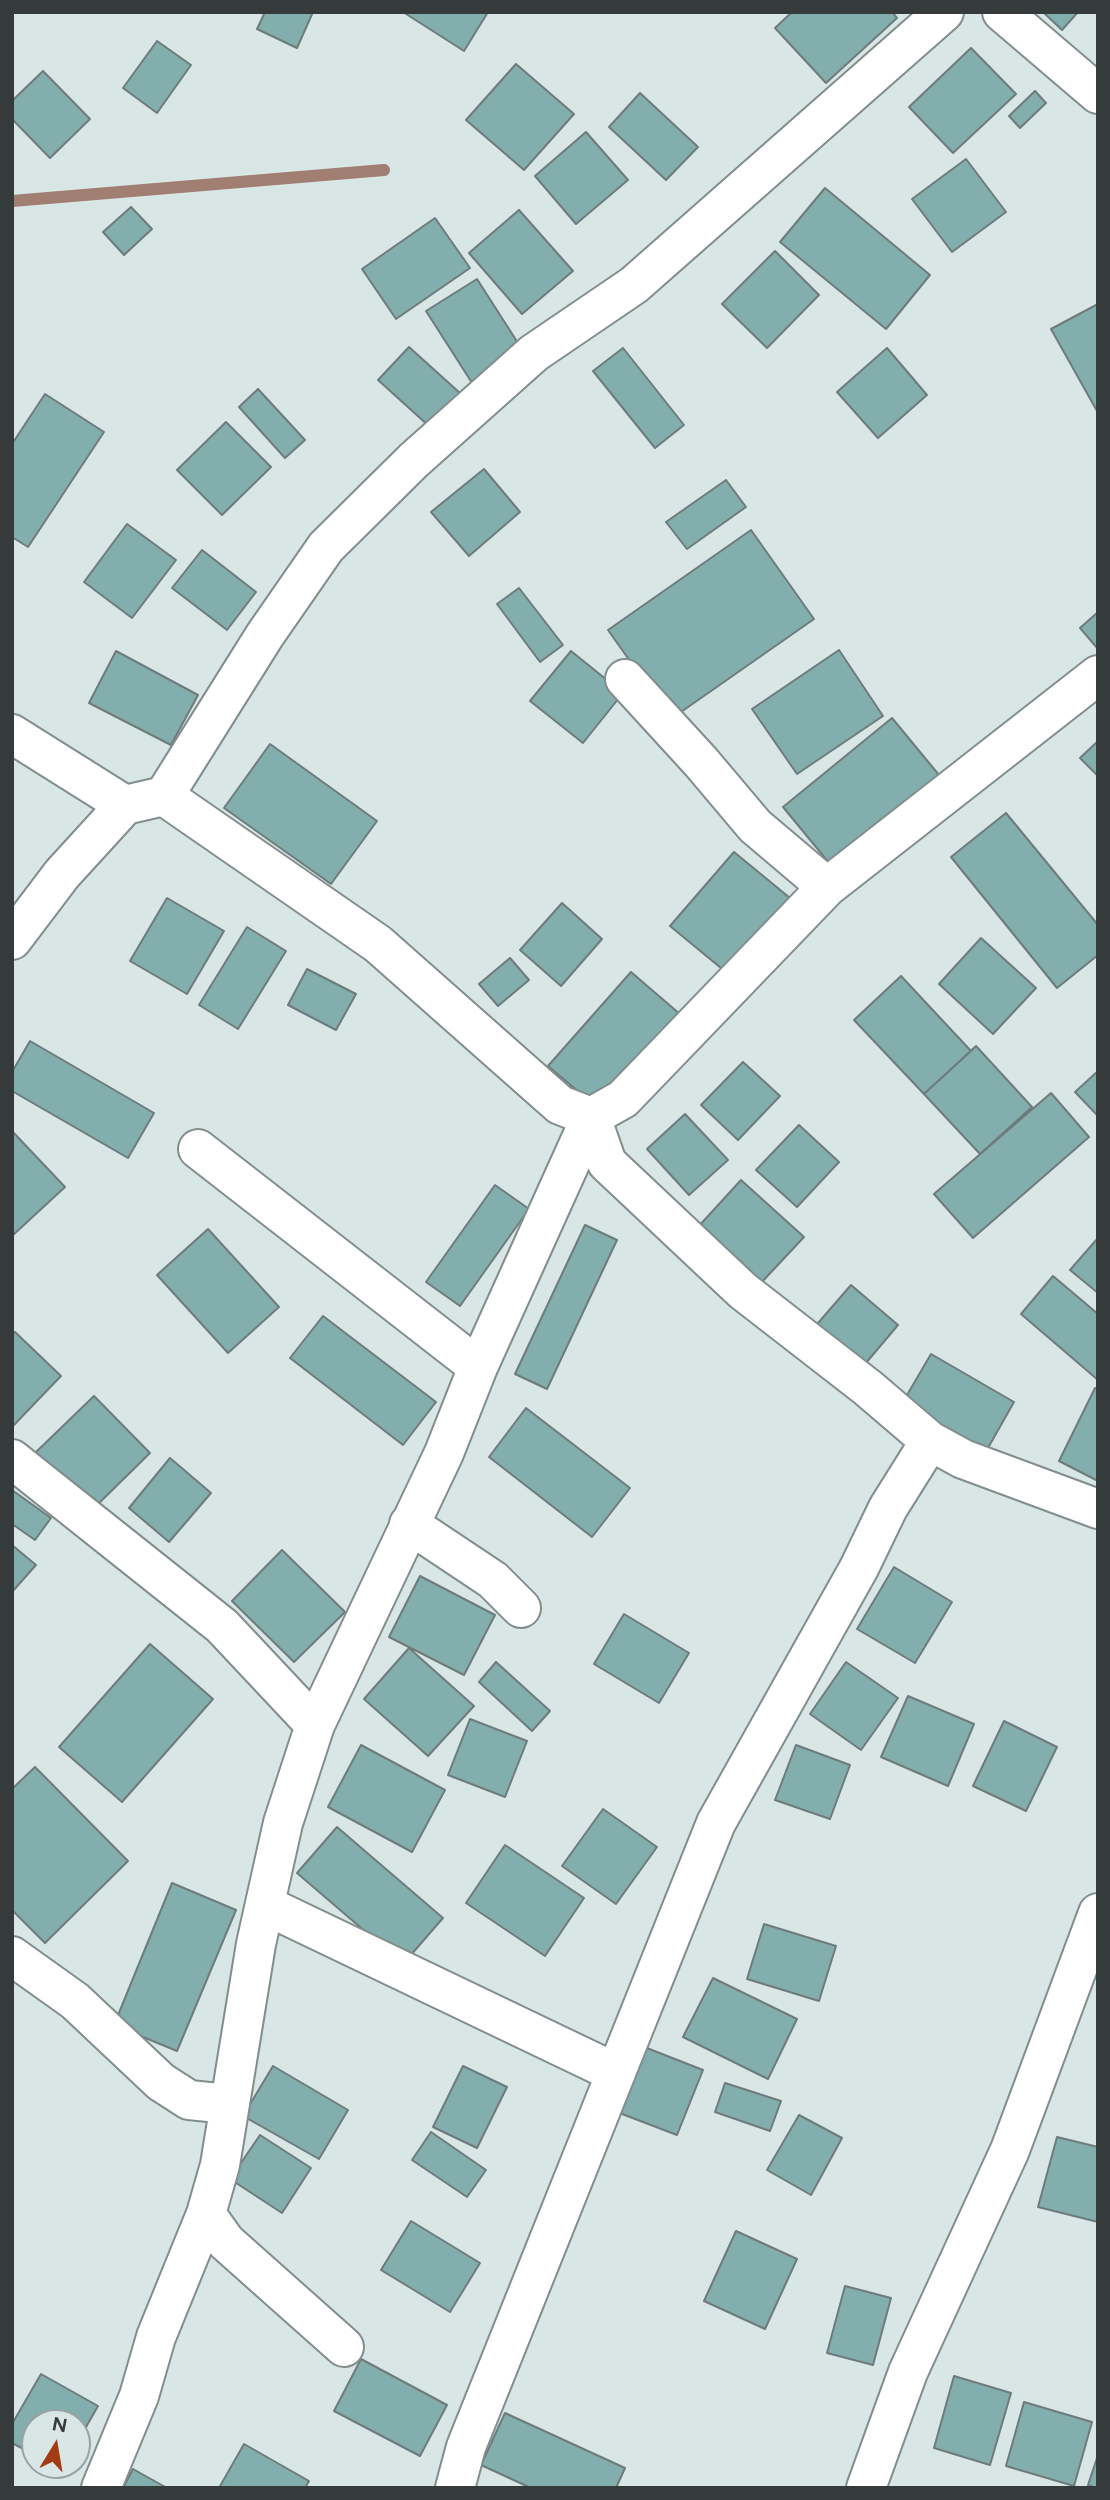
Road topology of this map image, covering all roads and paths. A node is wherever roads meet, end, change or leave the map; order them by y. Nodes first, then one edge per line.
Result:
1 (944, 12) edge
2 (1002, 12) edge
3 (1098, 94) edge
4 (1098, 675) edge
5 (625, 679) dead end
6 (12, 734) edge
7 (164, 796) junction
8 (125, 804) junction
9 (827, 887) junction
10 (12, 940) edge
11 (591, 1117) junction
12 (198, 1149) dead end
13 (478, 1367) junction
14 (930, 1441) junction
15 (12, 1459) edge
16 (1098, 1509) edge
17 (409, 1524) junction
18 (521, 1608) dead end
19 (315, 1725) junction
20 (265, 1905) junction
21 (1098, 1913) edge
22 (12, 1956) edge
23 (616, 2073) junction
24 (229, 2104) junction
25 (206, 2214) junction
26 (344, 2347) dead end
27 (101, 2488) edge
28 (455, 2488) edge
29 (866, 2488) edge

1 - 7 street
2 - 3 street
4 - 9 street
5 - 9 street
6 - 8 street
7 - 8 street
7 - 11 street
8 - 10 street
9 - 11 street
11 - 13 street
11 - 14 street
12 - 13 street
13 - 17 street
14 - 16 street
14 - 23 street
15 - 19 street
17 - 18 street
17 - 19 street
19 - 20 street
20 - 23 street
20 - 24 street
21 - 29 street
22 - 24 street
23 - 28 street
24 - 25 street
25 - 26 street
25 - 27 street

